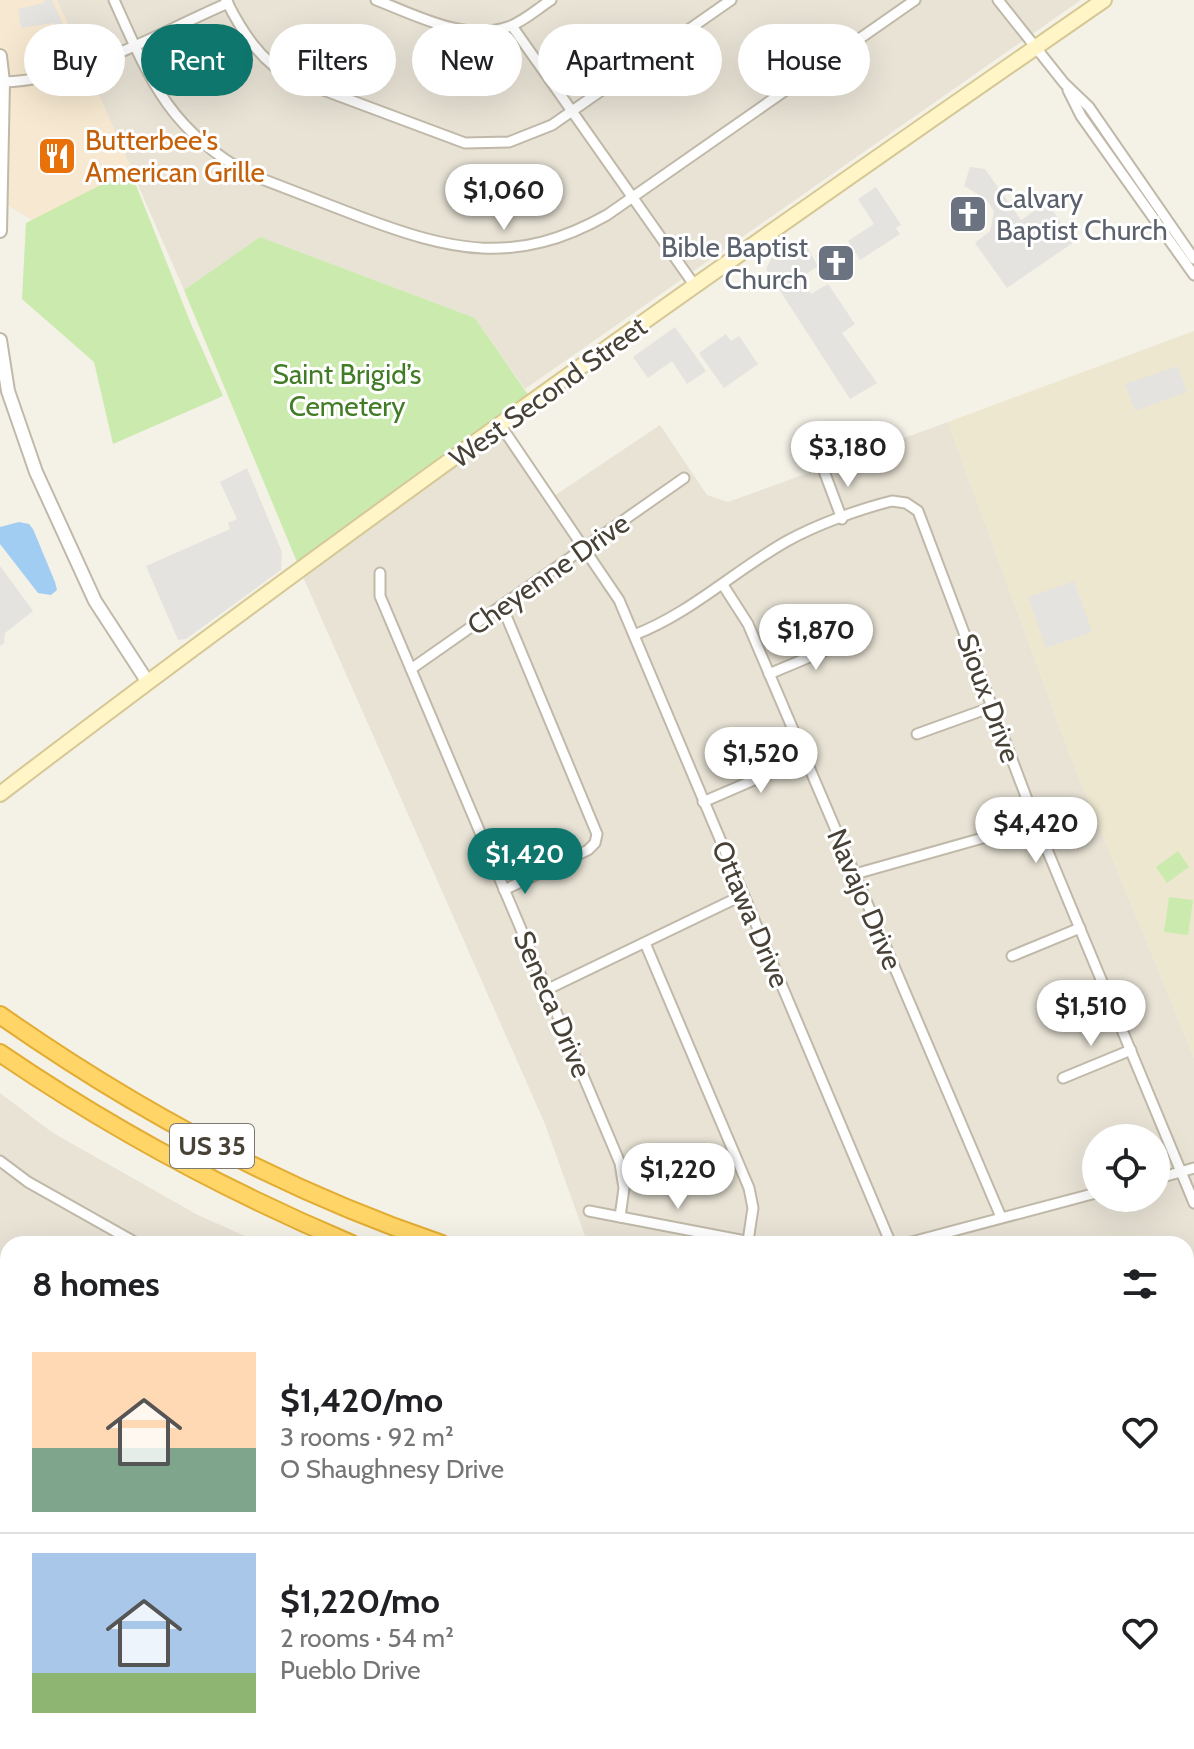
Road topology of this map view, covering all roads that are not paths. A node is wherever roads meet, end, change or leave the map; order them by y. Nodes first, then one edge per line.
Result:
1 (114, 0) edge
2 (376, 0) edge
3 (551, 0) edge
4 (731, 0) edge
5 (915, 0) edge
6 (998, 0) edge
7 (1104, 0) edge
8 (227, 2) edge
9 (441, 24) edge
10 (515, 24) edge
11 (522, 40) edge
12 (134, 45) junction
13 (1035, 47) junction
14 (0, 56) edge
15 (3, 82) junction
16 (1064, 83) junction
17 (573, 112) junction
18 (633, 197) junction
19 (0, 231) edge
20 (1194, 259) edge
21 (1194, 275) edge
22 (695, 286) junction
23 (0, 340) edge
24 (501, 426) junction
25 (824, 471) dead end
26 (684, 478) dead end
27 (842, 519) junction
28 (585, 548) junction
29 (380, 573) dead end
30 (723, 585) junction
31 (502, 606) junction
32 (634, 635) junction
33 (850, 640) dead end
34 (411, 669) junction
35 (769, 674) junction
36 (147, 681) junction
37 (992, 707) junction
38 (917, 734) dead end
39 (805, 758) junction
40 (0, 794) edge
41 (703, 802) junction
42 (1036, 823) junction
43 (855, 874) junction
44 (504, 890) junction
45 (743, 895) junction
46 (1080, 928) junction
47 (645, 943) junction
48 (1012, 956) dead end
49 (546, 990) junction
50 (0, 1015) edge
51 (1131, 1050) junction
52 (0, 1053) edge
53 (1063, 1078) dead end
54 (0, 1161) edge
55 (1194, 1168) edge
56 (1181, 1172) junction
57 (1170, 1175) edge
58 (1082, 1197) edge
59 (1194, 1203) edge
60 (589, 1211) dead end
61 (620, 1217) junction
62 (1001, 1217) junction
63 (124, 1236) edge
64 (333, 1236) edge
65 (420, 1236) edge
66 (721, 1236) edge
67 (749, 1236) edge
68 (888, 1236) edge
69 (933, 1236) edge

1 - 12 street
2 - 9 street
3 - 10 street
4 - 17 street
5 - 18 street
6 - 13 street
7 - 13 main road, West Second Street
8 - 12 street
8 - 17 street
11 - 17 street
12 - 15 street
12 - 18 street
13 - 16 street
13 - 22 main road, West Second Street
14 - 15 street
15 - 19 street
16 - 20 street
16 - 21 street
17 - 18 street
18 - 22 street
22 - 24 main road, West Second Street
23 - 36 street
24 - 28 street, Ottawa Drive
24 - 36 main road, West Second Street
25 - 27 street
26 - 28 street, Cheyenne Drive
27 - 30 street
27 - 37 street, Sioux Drive
28 - 31 street, Cheyenne Drive
28 - 32 street, Ottawa Drive
29 - 34 street, Seneca Drive
30 - 32 street
30 - 35 street, Navajo Drive
31 - 34 street, Cheyenne Drive
31 - 44 street
32 - 41 street, Ottawa Drive
33 - 35 street
34 - 44 street, Seneca Drive
35 - 39 street, Navajo Drive
36 - 40 main road, West Second Street
37 - 38 street
37 - 42 street, Sioux Drive
39 - 41 street
39 - 43 street, Navajo Drive
41 - 45 street, Ottawa Drive
42 - 43 street
42 - 46 street, Sioux Drive
43 - 62 street, Navajo Drive
44 - 49 street, Seneca Drive
45 - 47 street
45 - 68 street, Ottawa Drive
46 - 48 street
46 - 51 street, Sioux Drive
47 - 49 street
47 - 67 street
49 - 61 street, Seneca Drive
50 - 65 highway, US 35
51 - 53 street
51 - 56 street, Sioux Drive
52 - 64 highway, US 35
54 - 63 street
55 - 56 street
56 - 57 street
56 - 59 street, Sioux Drive
58 - 62 street
60 - 61 street
61 - 66 street
62 - 69 street

